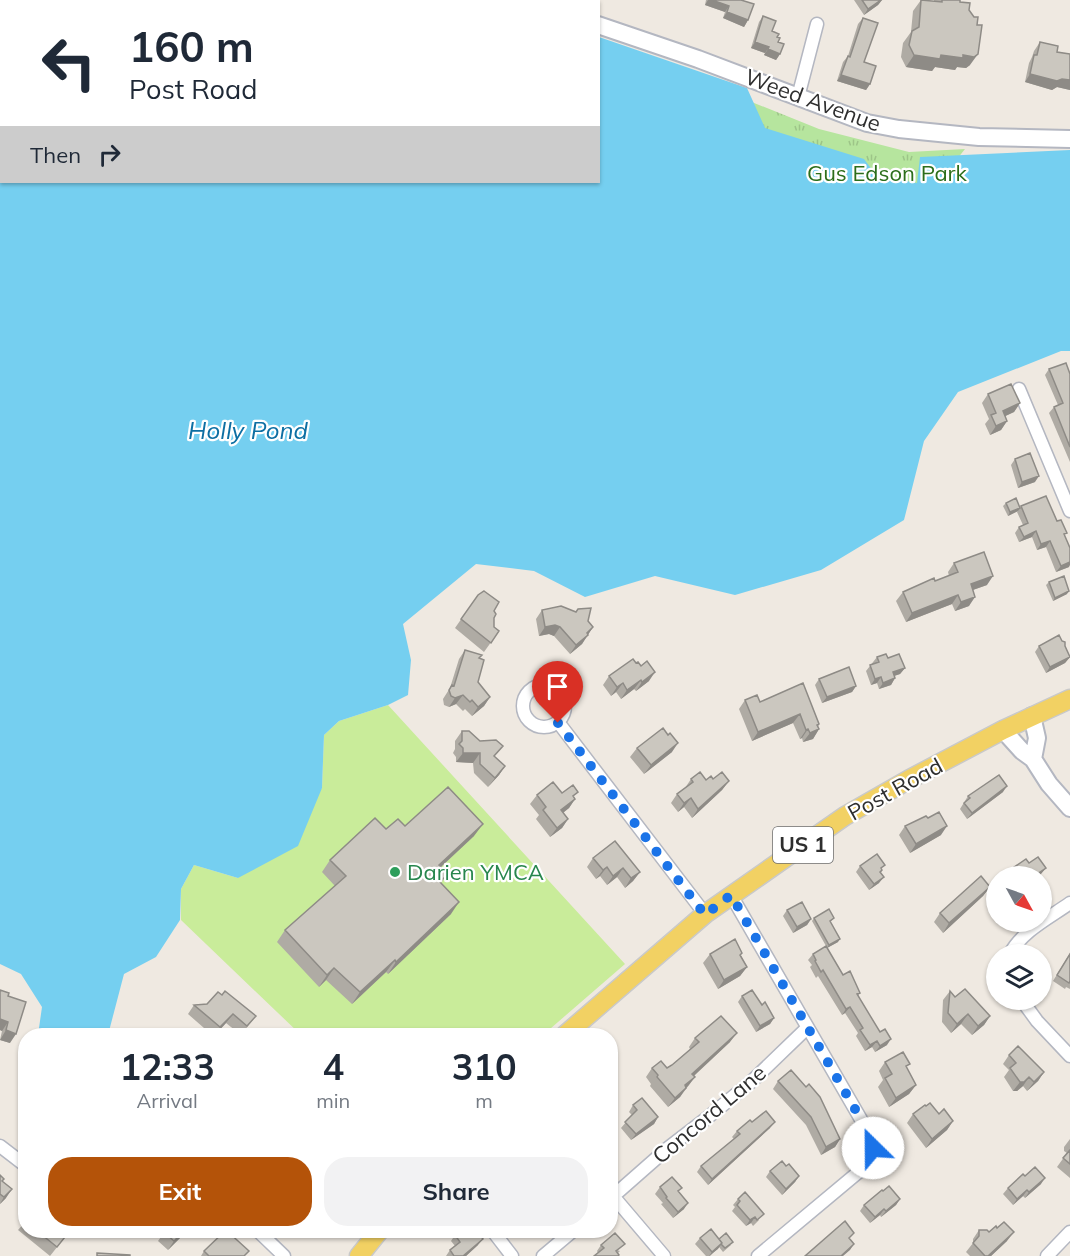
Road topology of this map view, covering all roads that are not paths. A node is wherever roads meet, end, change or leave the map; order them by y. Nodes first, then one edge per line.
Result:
1 (817, 24) dead end
2 (600, 26) edge
3 (798, 97) junction
4 (1070, 139) edge
5 (1019, 389) dead end
6 (1070, 511) edge
7 (1070, 699) edge
8 (1032, 716) junction
9 (558, 723) dead end
10 (1003, 730) junction
11 (1034, 759) junction
12 (1070, 808) edge
13 (731, 895) junction
14 (1070, 903) edge
15 (705, 915) junction
16 (1015, 944) edge
17 (1029, 1010) edge
18 (573, 1028) edge
19 (807, 1028) junction
20 (1070, 1056) edge
21 (0, 1146) edge
22 (18, 1160) edge
23 (618, 1193) edge
24 (618, 1205) edge
25 (1070, 1232) edge
26 (265, 1238) edge
27 (374, 1238) edge
28 (498, 1238) edge
29 (564, 1238) edge
30 (284, 1256) edge
31 (359, 1256) edge
32 (512, 1256) edge
33 (543, 1256) edge
34 (664, 1256) edge
35 (758, 1256) edge
36 (1047, 1256) edge

1 - 3 street
2 - 3 street, Weed Avenue
3 - 4 street, Weed Avenue
5 - 6 street
7 - 8 main road, Post Road / US 1
8 - 10 main road, Post Road / US 1
8 - 11 street
9 - 15 street
10 - 11 street
10 - 13 main road, Post Road / US 1
11 - 12 street
13 - 15 main road, Post Road / US 1
13 - 19 street
14 - 16 street
15 - 18 main road, Post Road / US 1
17 - 20 street
19 - 23 street, Concord Lane
19 - 35 street
21 - 22 street
24 - 34 street
25 - 36 street
26 - 30 street
27 - 31 main road
28 - 32 street
29 - 33 street

